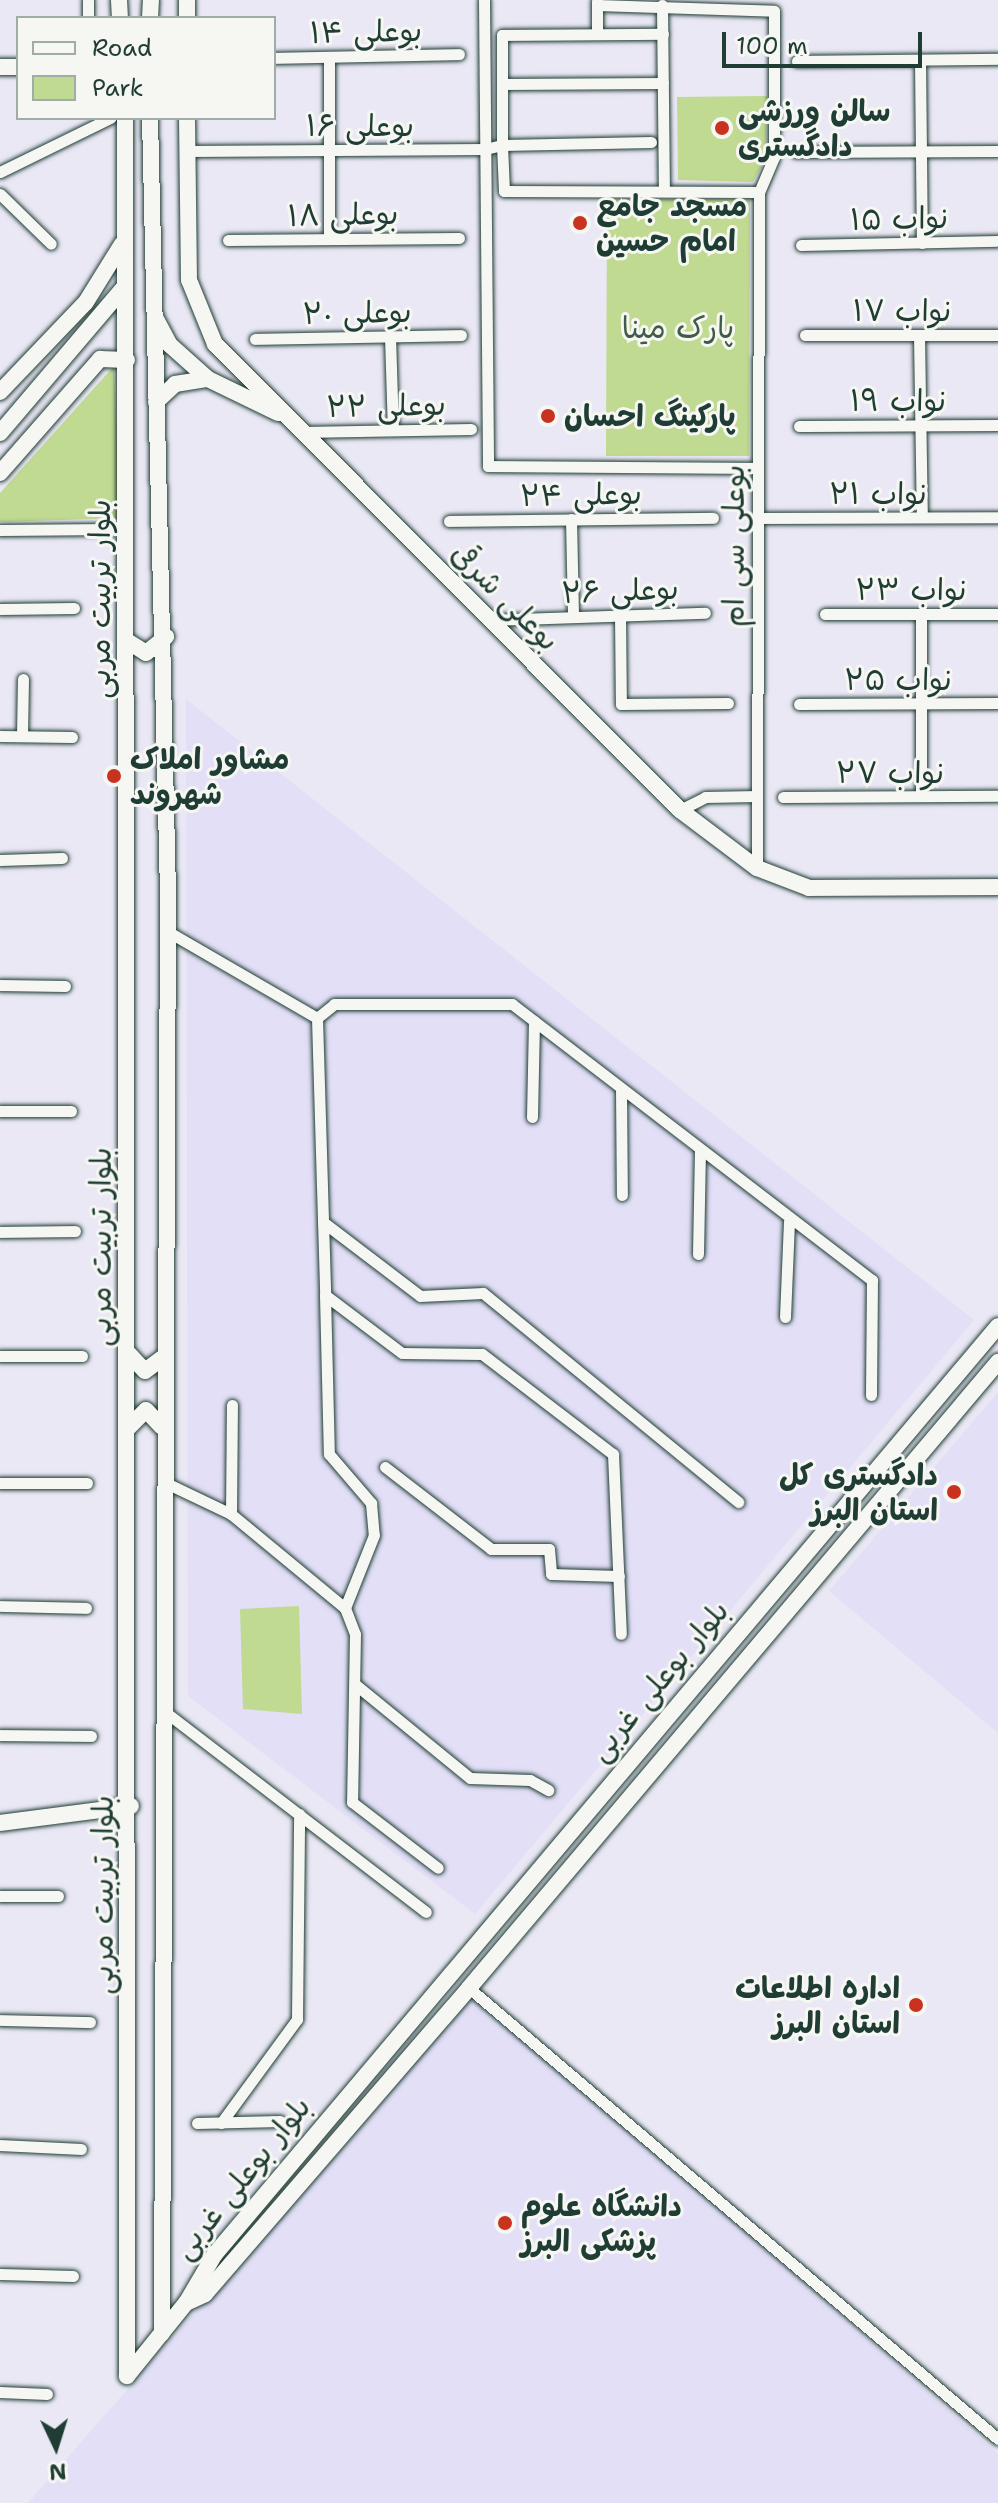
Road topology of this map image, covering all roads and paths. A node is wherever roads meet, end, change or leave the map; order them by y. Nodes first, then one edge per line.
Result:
1 (484, 0) edge
2 (597, 2) edge
3 (752, 2) edge
4 (662, 5) junction
5 (597, 34) junction
6 (663, 34) junction
7 (459, 54) dead end
8 (329, 57) junction
9 (276, 58) edge
10 (998, 59) edge
11 (920, 60) junction
12 (797, 61) dead end
13 (663, 83) junction
14 (502, 84) junction
15 (106, 120) edge
16 (125, 120) edge
17 (150, 120) edge
18 (187, 120) edge
19 (651, 142) dead end
20 (502, 145) junction
21 (485, 149) junction
22 (329, 150) junction
23 (188, 151) junction
24 (921, 151) junction
25 (998, 151) edge
26 (796, 152) dead end
27 (0, 172) edge
28 (664, 190) junction
29 (759, 192) junction
30 (0, 194) edge
31 (459, 238) dead end
32 (124, 239) junction
33 (329, 239) junction
34 (228, 240) dead end
35 (998, 241) edge
36 (922, 243) junction
37 (51, 244) dead end
38 (801, 245) dead end
39 (125, 286) junction
40 (153, 312) junction
41 (96, 321) junction
42 (461, 335) dead end
43 (805, 335) dead end
44 (919, 335) junction
45 (998, 335) edge
46 (390, 336) junction
47 (255, 339) dead end
48 (100, 359) junction
49 (127, 360) junction
50 (208, 379) junction
51 (1, 390) edge
52 (156, 402) junction
53 (284, 416) junction
54 (920, 425) junction
55 (998, 425) edge
56 (799, 426) dead end
57 (471, 429) dead end
58 (393, 430) junction
59 (302, 432) junction
60 (0, 433) edge
61 (758, 468) junction
62 (0, 473) edge
63 (922, 517) junction
64 (998, 517) edge
65 (713, 518) dead end
66 (758, 518) junction
67 (571, 519) junction
68 (449, 521) dead end
69 (111, 529) dead end
70 (0, 530) edge
71 (74, 608) dead end
72 (0, 609) edge
73 (705, 613) dead end
74 (825, 614) dead end
75 (921, 614) junction
76 (998, 614) edge
77 (620, 615) junction
78 (573, 616) junction
79 (488, 620) junction
80 (166, 637) junction
81 (127, 641) junction
82 (23, 679) dead end
83 (728, 703) dead end
84 (998, 703) edge
85 (799, 704) dead end
86 (921, 704) junction
87 (0, 736) edge
88 (22, 736) junction
89 (72, 737) dead end
90 (757, 796) junction
91 (921, 796) junction
92 (998, 796) edge
93 (783, 797) dead end
94 (680, 810) junction
95 (62, 858) dead end
96 (0, 860) edge
97 (757, 868) junction
98 (998, 887) edge
99 (167, 931) junction
100 (0, 985) edge
101 (65, 986) dead end
102 (317, 1018) junction
103 (534, 1021) junction
104 (621, 1090) junction
105 (0, 1111) edge
106 (71, 1111) dead end
107 (532, 1117) dead end
108 (700, 1151) junction
109 (622, 1195) dead end
110 (789, 1221) junction
111 (323, 1222) junction
112 (75, 1231) dead end
113 (0, 1232) edge
114 (698, 1254) dead end
115 (325, 1295) junction
116 (785, 1317) dead end
117 (998, 1326) edge
118 (129, 1354) junction
119 (0, 1356) edge
120 (82, 1356) dead end
121 (162, 1358) junction
122 (997, 1364) edge
123 (871, 1395) dead end
124 (232, 1405) dead end
125 (128, 1428) junction
126 (163, 1428) junction
127 (879, 1466) junction
128 (385, 1467) dead end
129 (896, 1479) junction
130 (164, 1482) junction
131 (0, 1483) edge
132 (87, 1483) dead end
133 (738, 1502) dead end
134 (231, 1514) junction
135 (619, 1576) junction
136 (0, 1606) edge
137 (86, 1608) dead end
138 (345, 1608) junction
139 (621, 1634) dead end
140 (700, 1677) junction
141 (356, 1685) junction
142 (718, 1692) junction
143 (164, 1711) junction
144 (0, 1735) edge
145 (91, 1736) dead end
146 (548, 1790) dead end
147 (131, 1806) junction
148 (299, 1814) junction
149 (1, 1822) edge
150 (438, 1868) dead end
151 (0, 1896) edge
152 (58, 1896) dead end
153 (426, 1912) dead end
154 (469, 1988) junction
155 (162, 2002) junction
156 (131, 2003) junction
157 (0, 2020) edge
158 (90, 2022) dead end
159 (280, 2121) dead end
160 (197, 2123) dead end
161 (221, 2123) junction
162 (0, 2145) edge
163 (81, 2149) dead end
164 (0, 2274) edge
165 (73, 2276) dead end
166 (186, 2303) junction
167 (162, 2333) junction
168 (0, 2392) edge
169 (47, 2394) dead end
170 (998, 2439) edge

1 - 21 street
2 - 4 street
2 - 5 street
3 - 4 street
3 - 29 street, بوعلی سی ام
4 - 6 street
5 - 6 street
5 - 14 street
6 - 13 street
7 - 8 street, بوعلی ۱۴
8 - 9 street, بوعلی ۱۴
8 - 22 street
10 - 11 street
11 - 12 street
11 - 24 street
13 - 14 street
13 - 28 street
14 - 20 street
15 - 27 street
16 - 32 main road, بلوار تربیت مربی
17 - 40 main road, بلوار تربیت مربی
18 - 23 main road, بوعلی شرقی
19 - 20 street, بوعلی ۱۶
20 - 21 street, بوعلی ۱۶
20 - 28 street
21 - 22 street, بوعلی ۱۶
21 - 61 street
22 - 23 street, بوعلی ۱۶
22 - 33 street
23 - 53 main road, بوعلی شرقی
24 - 25 street
24 - 26 street
24 - 36 street
28 - 29 street
29 - 61 street, بوعلی سی ام
30 - 37 street
31 - 33 street, بوعلی ۱۸
32 - 39 main road, بلوار تربیت مربی
32 - 51 main road
33 - 34 street, بوعلی ۱۸
35 - 36 street, نواب ۱۵
36 - 38 street, نواب ۱۵
39 - 41 main road
39 - 49 main road, بلوار تربیت مربی
40 - 50 main road
40 - 52 main road, بلوار تربیت مربی
41 - 48 main road
41 - 60 main road
42 - 46 street, بوعلی ۲۰
43 - 44 street, نواب ۱۷
44 - 45 street, نواب ۱۷
44 - 54 street
46 - 47 street, بوعلی ۲۰
46 - 58 street
48 - 49 main road
48 - 62 main road
49 - 81 main road, بلوار تربیت مربی
50 - 52 main road
50 - 53 main road
52 - 80 main road, بلوار تربیت مربی
53 - 59 main road, بوعلی شرقی
54 - 55 street, نواب ۱۹
54 - 56 street, نواب ۱۹
54 - 63 street
57 - 58 street, بوعلی ۲۲
58 - 59 street, بوعلی ۲۲
59 - 79 main road, بوعلی شرقی
61 - 66 street, بوعلی سی ام
63 - 64 street, نواب ۲۱
63 - 66 street, نواب ۲۱
65 - 67 street, بوعلی ۲۴
66 - 90 street, بوعلی سی ام
67 - 68 street, بوعلی ۲۴
67 - 78 street
69 - 70 street
71 - 72 street
73 - 77 street, بوعلی ۲۶
74 - 75 street, نواب ۲۳
75 - 76 street, نواب ۲۳
75 - 86 street
77 - 78 street, بوعلی ۲۶
77 - 83 street
78 - 79 street, بوعلی ۲۶
79 - 94 main road, بوعلی شرقی
80 - 81 main road
80 - 99 main road, بلوار تربیت مربی
81 - 118 main road, بلوار تربیت مربی
82 - 88 street
84 - 86 street, نواب ۲۵
85 - 86 street, نواب ۲۵
86 - 91 street
87 - 88 street
88 - 89 street
90 - 94 street
90 - 97 street, بوعلی سی ام
91 - 92 street, نواب ۲۷
91 - 93 street, نواب ۲۷
94 - 97 main road, بوعلی شرقی
95 - 96 street
97 - 98 main road, بوعلی شرقی
99 - 102 street
99 - 121 main road, بلوار تربیت مربی
100 - 101 street
102 - 103 street
102 - 111 street
103 - 104 street
103 - 107 street
104 - 108 street
104 - 109 street
105 - 106 street
108 - 110 street
108 - 114 street
110 - 116 street
110 - 123 street
111 - 115 street
111 - 133 street
112 - 113 street
115 - 135 street
115 - 138 street
117 - 127 main road, بلوار بوعلی غربی
118 - 121 main road
118 - 125 main road, بلوار تربیت مربی
119 - 120 street
121 - 126 main road, بلوار تربیت مربی
122 - 129 main road, بلوار بوعلی غربی
124 - 134 street
125 - 126 main road
125 - 147 main road, بلوار تربیت مربی
126 - 130 main road, بلوار تربیت مربی
127 - 129 main road
127 - 140 main road, بلوار بوعلی غربی
128 - 135 street
129 - 142 main road, بلوار بوعلی غربی
130 - 134 street
130 - 143 main road, بلوار تربیت مربی
131 - 132 street
134 - 138 street
135 - 139 street
136 - 137 street
138 - 141 street
140 - 142 main road
140 - 166 main road, بلوار بوعلی غربی
141 - 146 street
141 - 150 street
142 - 154 main road, بلوار بوعلی غربی
143 - 148 street
143 - 155 main road, بلوار تربیت مربی
144 - 145 street
147 - 149 main road
147 - 156 main road, بلوار تربیت مربی
148 - 153 street
148 - 161 street
151 - 152 street
154 - 166 main road, بلوار بوعلی غربی
154 - 170 street
155 - 156 main road
155 - 167 main road, بلوار تربیت مربی
156 - 167 main road, بلوار تربیت مربی
157 - 158 street
159 - 161 street
160 - 161 street
162 - 163 street
164 - 165 street
166 - 167 main road
168 - 169 street

